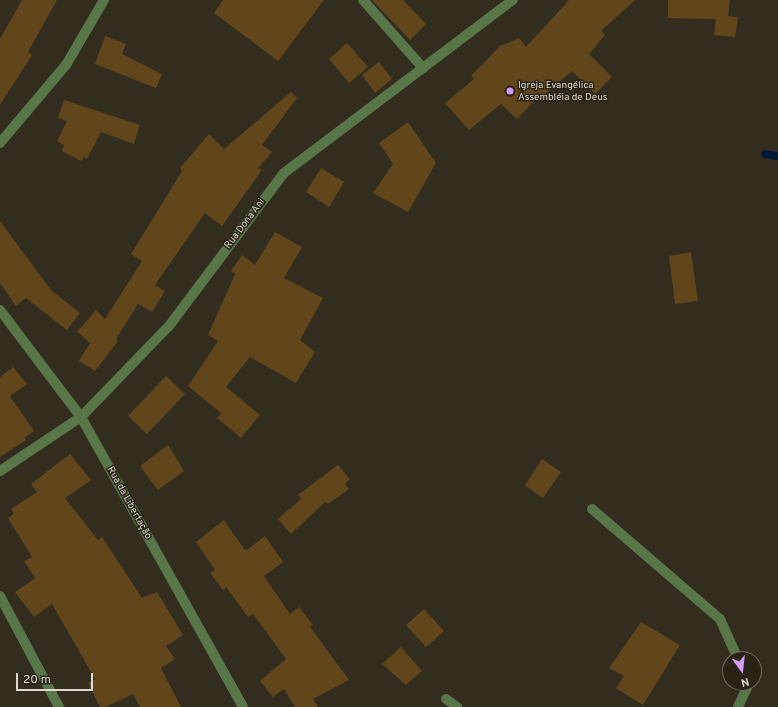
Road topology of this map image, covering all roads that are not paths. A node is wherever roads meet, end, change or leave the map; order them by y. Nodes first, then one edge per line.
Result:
1 (104, 0) edge
2 (363, 0) edge
3 (513, 0) edge
4 (423, 68) junction
5 (0, 143) edge
6 (0, 310) edge
7 (81, 417) junction
8 (0, 471) edge
9 (592, 509) dead end
10 (0, 596) edge
11 (734, 651) edge
12 (745, 691) edge
13 (446, 699) dead end
14 (59, 707) edge
15 (243, 707) edge
16 (457, 707) edge
17 (738, 707) edge

1 - 5 street
2 - 4 street
3 - 4 street, Rua Dona Ani
4 - 7 street, Rua Dona Ani
6 - 7 street, Rua da Libertação
7 - 8 street, Rua Dona Ani
7 - 15 street, Rua da Libertação
9 - 11 street
10 - 14 street
12 - 17 street
13 - 16 street

